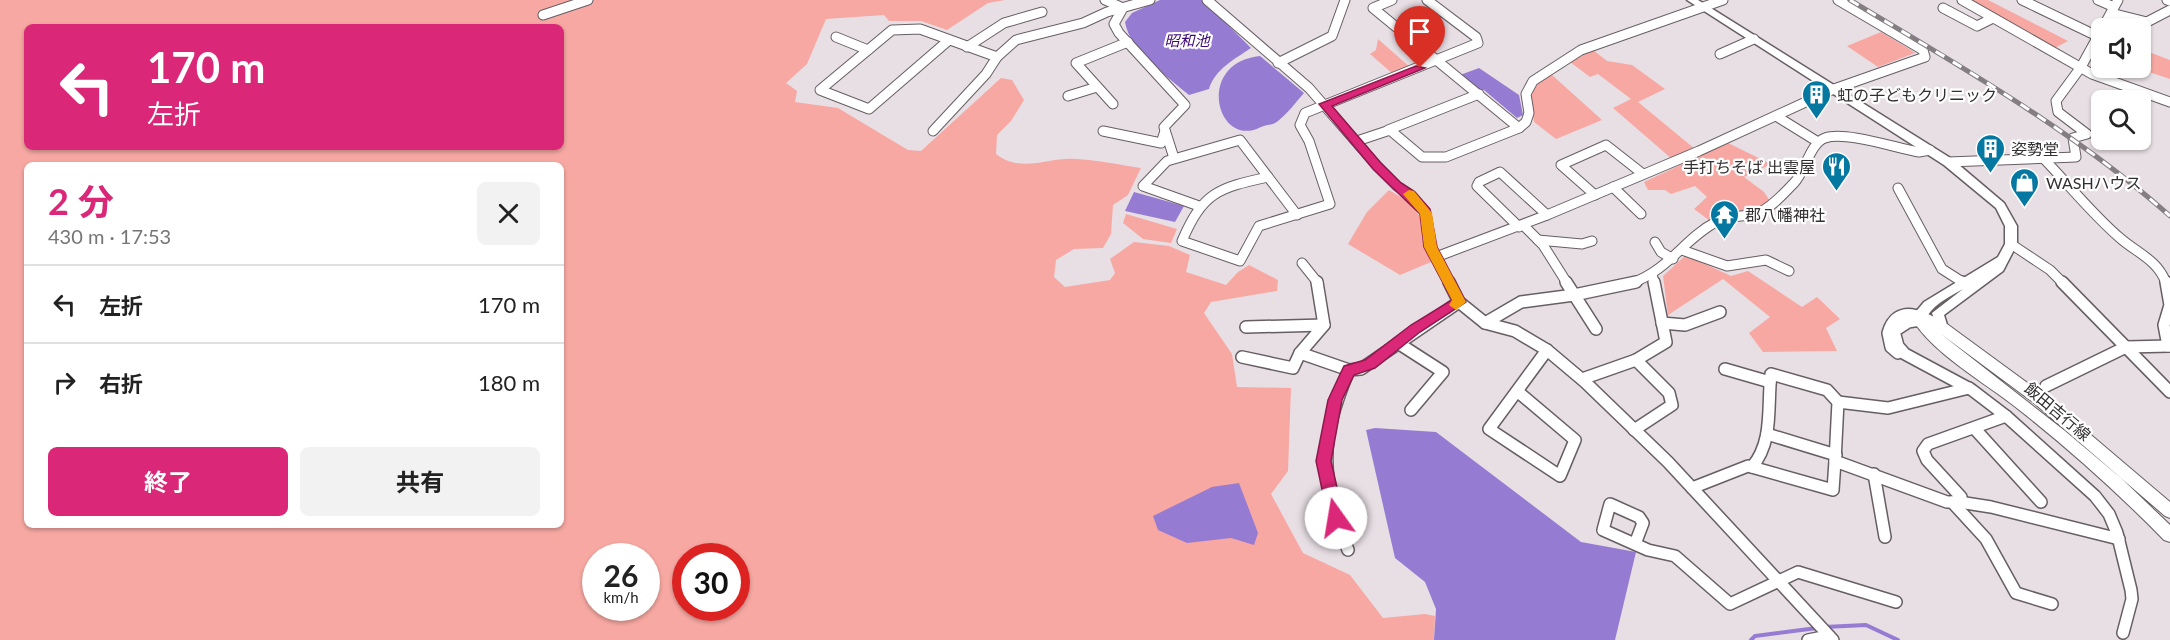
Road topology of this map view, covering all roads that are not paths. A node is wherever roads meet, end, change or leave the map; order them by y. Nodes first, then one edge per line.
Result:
1 (588, 0) edge
2 (1105, 0) edge
3 (1150, 0) edge
4 (1207, 0) edge
5 (1346, 0) edge
6 (1392, 0) edge
7 (1427, 0) edge
8 (1692, 0) edge
9 (1722, 0) edge
10 (1838, 0) edge
11 (1962, 0) edge
12 (2022, 0) edge
13 (2098, 0) edge
14 (1702, 6) junction
15 (2114, 7) edge
16 (1123, 8) junction
17 (1943, 8) dead end
18 (2170, 10) edge
19 (1042, 12) dead end
20 (543, 15) dead end
21 (1993, 18) junction
22 (2091, 33) edge
23 (836, 37) dead end
24 (1754, 39) junction
25 (949, 40) junction
26 (1128, 42) junction
27 (967, 47) junction
28 (2091, 48) edge
29 (868, 50) junction
30 (1720, 54) dead end
31 (997, 57) junction
32 (1438, 61) junction
33 (1278, 63) junction
34 (2081, 67) junction
35 (1097, 87) junction
36 (1834, 89) junction
37 (1479, 94) junction
38 (1068, 96) dead end
39 (2166, 100) edge
40 (1113, 104) dead end
41 (1325, 104) junction
42 (2170, 110) edge
43 (1776, 116) junction
44 (1519, 129) junction
45 (1165, 130) junction
46 (1388, 130) junction
47 (933, 131) dead end
48 (1103, 131) dead end
49 (1357, 141) junction
50 (1818, 142) junction
51 (1930, 150) junction
52 (1174, 158) junction
53 (2046, 160) junction
54 (1948, 162) junction
55 (1643, 174) junction
56 (1268, 177) junction
57 (1612, 187) junction
58 (1898, 188) dead end
59 (1595, 195) junction
60 (1199, 206) junction
61 (1641, 214) dead end
62 (1297, 215) junction
63 (1547, 215) junction
64 (1521, 226) junction
65 (1538, 240) junction
66 (1592, 241) dead end
67 (1655, 242) dead end
68 (2012, 244) junction
69 (1682, 250) junction
70 (1436, 257) junction
71 (1673, 259) junction
72 (2004, 259) junction
73 (1302, 264) dead end
74 (1789, 272) dead end
75 (1652, 274) junction
76 (1964, 283) junction
77 (1574, 295) junction
78 (1459, 302) junction
79 (1720, 312) dead end
80 (1920, 317) junction
81 (1485, 322) junction
82 (1662, 323) junction
83 (1324, 326) junction
84 (1246, 327) dead end
85 (1942, 328) junction
86 (1596, 329) dead end
87 (1398, 343) junction
88 (2169, 346) edge
89 (2126, 347) junction
90 (1547, 350) junction
91 (1300, 353) junction
92 (1242, 357) dead end
93 (1636, 360) junction
94 (1725, 369) dead end
95 (1349, 370) junction
96 (1582, 379) junction
97 (1770, 382) junction
98 (2046, 386) dead end
99 (1968, 388) junction
100 (1517, 390) junction
101 (2170, 392) edge
102 (1838, 402) junction
103 (1411, 410) dead end
104 (2006, 416) junction
105 (1975, 429) junction
106 (1634, 430) junction
107 (1767, 434) junction
108 (1835, 458) junction
109 (1752, 466) junction
110 (1874, 474) junction
111 (1692, 488) junction
112 (1955, 502) junction
113 (2041, 502) dead end
114 (2167, 505) edge
115 (2170, 535) edge
116 (1885, 537) dead end
117 (2119, 539) junction
118 (1635, 544) dead end
119 (1348, 550) dead end
120 (1779, 583) junction
121 (1896, 602) dead end
122 (2052, 604) dead end
123 (2123, 633) dead end
124 (1830, 637) edge
125 (1808, 640) edge

1 - 20 street
2 - 16 street
3 - 16 street
4 - 33 street
5 - 33 street
6 - 32 street
7 - 32 street
8 - 14 street
9 - 14 street
10 - 36 street
11 - 21 street
12 - 22 street
13 - 15 street
14 - 24 street
14 - 44 street
15 - 18 street
16 - 26 street
16 - 31 street
17 - 21 street
19 - 27 street
21 - 34 street
23 - 29 street
24 - 30 street
24 - 36 street
25 - 27 street
25 - 29 street
25 - 29 street
26 - 35 street
26 - 45 street
27 - 31 street
28 - 34 street
31 - 47 street
32 - 37 street
32 - 41 street
33 - 41 street
34 - 39 street
34 - 53 street
35 - 38 street
35 - 40 street
36 - 43 street
36 - 51 street
37 - 44 street
37 - 46 street
39 - 42 street
41 - 49 street
41 - 62 street
43 - 50 street
43 - 55 street
44 - 46 street
45 - 48 street
45 - 52 street
46 - 49 street
49 - 70 street
50 - 51 street
50 - 69 street
51 - 54 street
52 - 56 street
52 - 60 street
53 - 54 street
53 - 88 street
54 - 68 street
55 - 57 street
55 - 59 street
56 - 60 street
56 - 62 street
57 - 59 street
57 - 61 street
58 - 76 street
59 - 63 street
60 - 62 street
63 - 64 street
63 - 64 street
64 - 65 street
64 - 70 street
65 - 66 street
65 - 77 street
67 - 71 street
68 - 72 street
68 - 89 street
69 - 71 street
69 - 74 street
70 - 78 street
71 - 75 street
72 - 76 street
72 - 85 street
73 - 83 street
75 - 77 street
75 - 82 street
76 - 80 street
77 - 81 street
77 - 86 street
78 - 81 street
78 - 87 street
79 - 82 street
80 - 85 street
80 - 99 street
80 - 115 main road, 飯田吉行線
81 - 90 street
82 - 93 street
83 - 84 street
83 - 91 street
85 - 114 main road, 飯田吉行線
87 - 95 street
87 - 103 street
88 - 89 street
89 - 98 street
89 - 101 street
90 - 96 street
90 - 100 street
91 - 92 street
91 - 95 street
93 - 96 street
93 - 106 street
94 - 97 street
95 - 119 street
96 - 106 street
97 - 102 street
97 - 107 street
99 - 102 street
99 - 104 street
100 - 100 street
102 - 108 street
104 - 105 street
104 - 117 street
105 - 112 street
105 - 113 street
106 - 111 street
107 - 108 street
107 - 109 street
108 - 109 street
108 - 110 street
109 - 111 street
110 - 112 street
110 - 116 street
111 - 120 street
112 - 117 street
112 - 122 street
117 - 123 street
118 - 120 street
120 - 121 street
120 - 124 street
124 - 125 street

